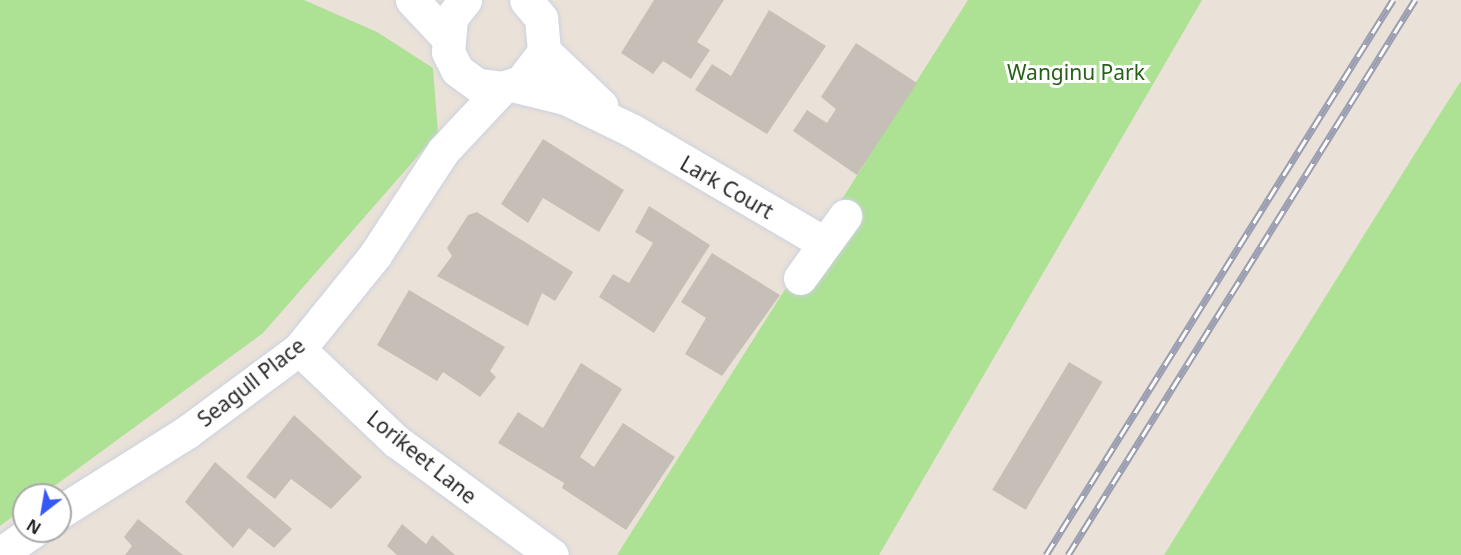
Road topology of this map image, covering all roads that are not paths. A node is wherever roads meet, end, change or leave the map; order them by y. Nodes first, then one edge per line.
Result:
1 (412, 0) edge
2 (465, 0) edge
3 (526, 0) edge
4 (547, 26) edge
5 (446, 36) junction
6 (458, 70) junction
7 (507, 86) junction
8 (633, 132) junction
9 (443, 151) junction
10 (844, 216) dead end
11 (822, 242) junction
12 (800, 278) dead end
13 (299, 349) junction
14 (72, 505) edge
15 (16, 543) edge
16 (0, 554) edge
17 (552, 555) edge

1 - 5 street
2 - 5 street
3 - 4 street, Lark Court
4 - 7 street, Seagull Place
4 - 8 street, Lark Court
5 - 6 street, Seagull Place
6 - 7 street, Lark Court
6 - 9 street, Seagull Place
7 - 8 street, Lark Court
7 - 9 street, Seagull Place
8 - 11 street, Lark Court
9 - 13 street, Seagull Place
10 - 11 street
11 - 12 street
13 - 14 street, Seagull Place
13 - 17 street, Lorikeet Lane
15 - 16 street

